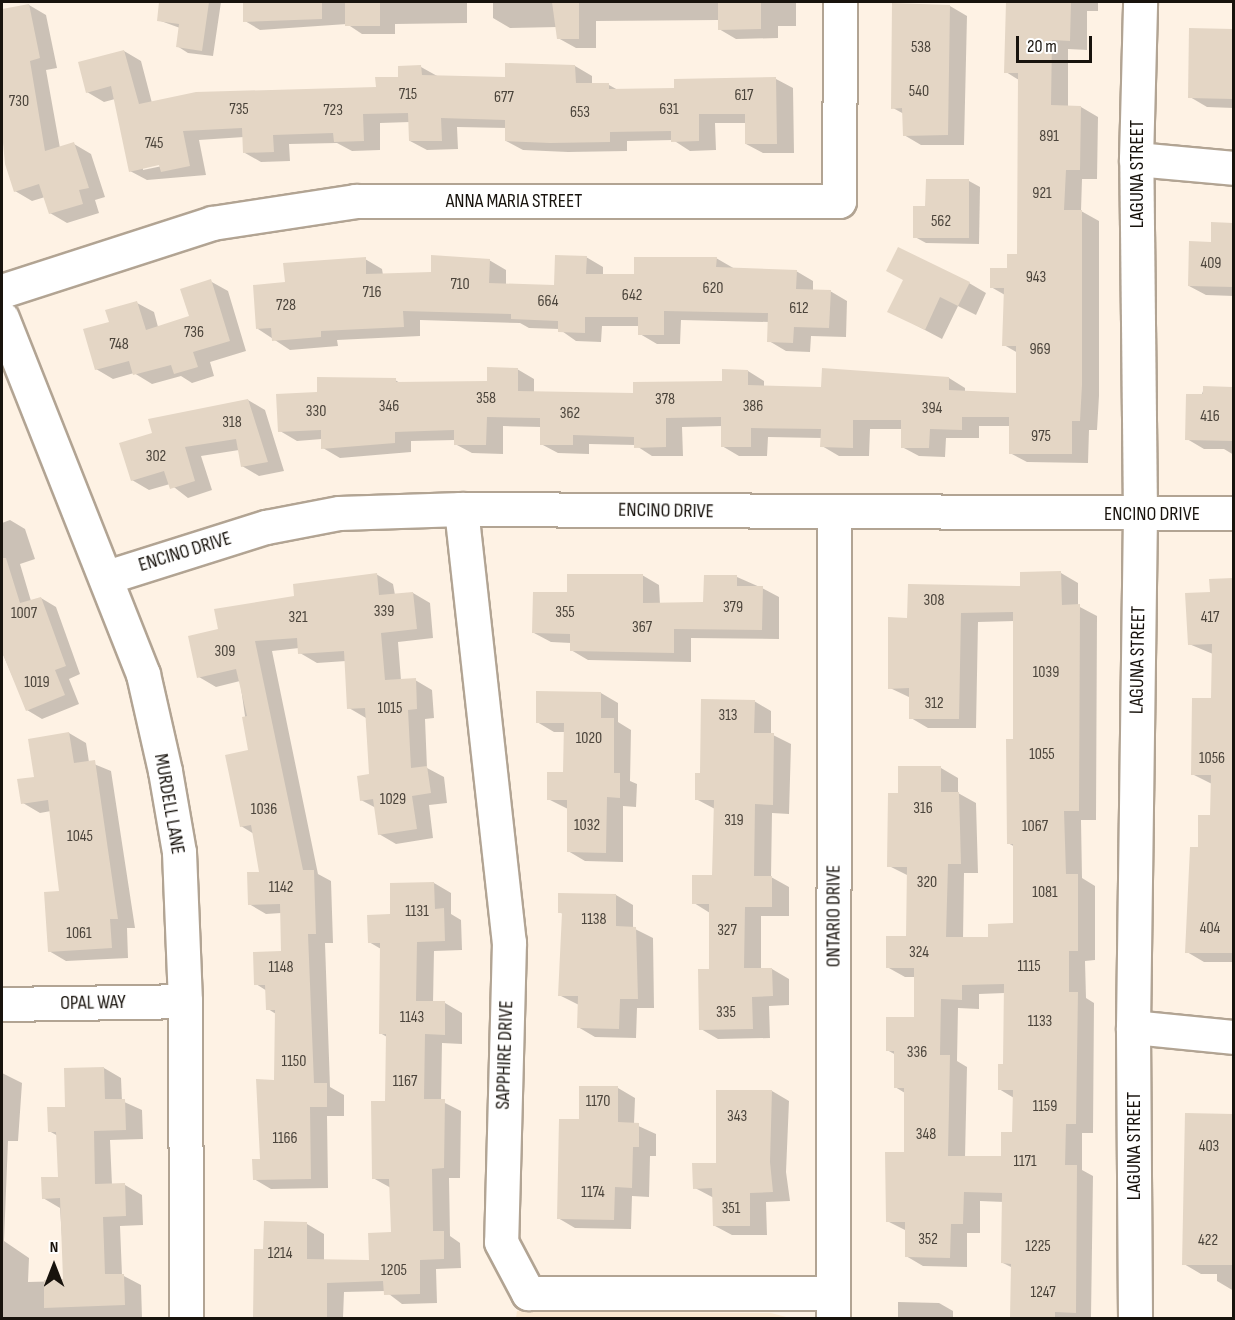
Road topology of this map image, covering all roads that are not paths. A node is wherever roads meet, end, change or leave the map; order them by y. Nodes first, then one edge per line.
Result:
1 (840, 2) edge
2 (1140, 2) edge
3 (1136, 159) junction
4 (1233, 168) edge
5 (2, 291) edge
6 (2, 318) edge
7 (461, 508) junction
8 (834, 513) junction
9 (1233, 513) edge
10 (1140, 514) junction
11 (107, 577) junction
12 (185, 1001) junction
13 (2, 1004) edge
14 (1133, 1027) junction
15 (1233, 1037) edge
16 (666, 1306) edge
17 (833, 1306) edge
18 (186, 1318) edge
19 (1135, 1318) edge

1 - 5 street, ANNA MARIA STREET
2 - 3 street, LAGUNA STREET
3 - 4 street
3 - 10 street, LAGUNA STREET
6 - 11 street, MURDELL LANE
7 - 8 street, ENCINO DRIVE
7 - 11 street, ENCINO DRIVE
7 - 16 street, SAPPHIRE DRIVE
8 - 10 street, ENCINO DRIVE
8 - 17 street, ONTARIO DRIVE
9 - 10 street, ENCINO DRIVE
10 - 14 street, LAGUNA STREET
11 - 12 street, MURDELL LANE
12 - 13 street, OPAL WAY
12 - 18 street, MURDELL LANE
14 - 15 street
14 - 19 street, LAGUNA STREET
16 - 17 street, SAPPHIRE DRIVE

